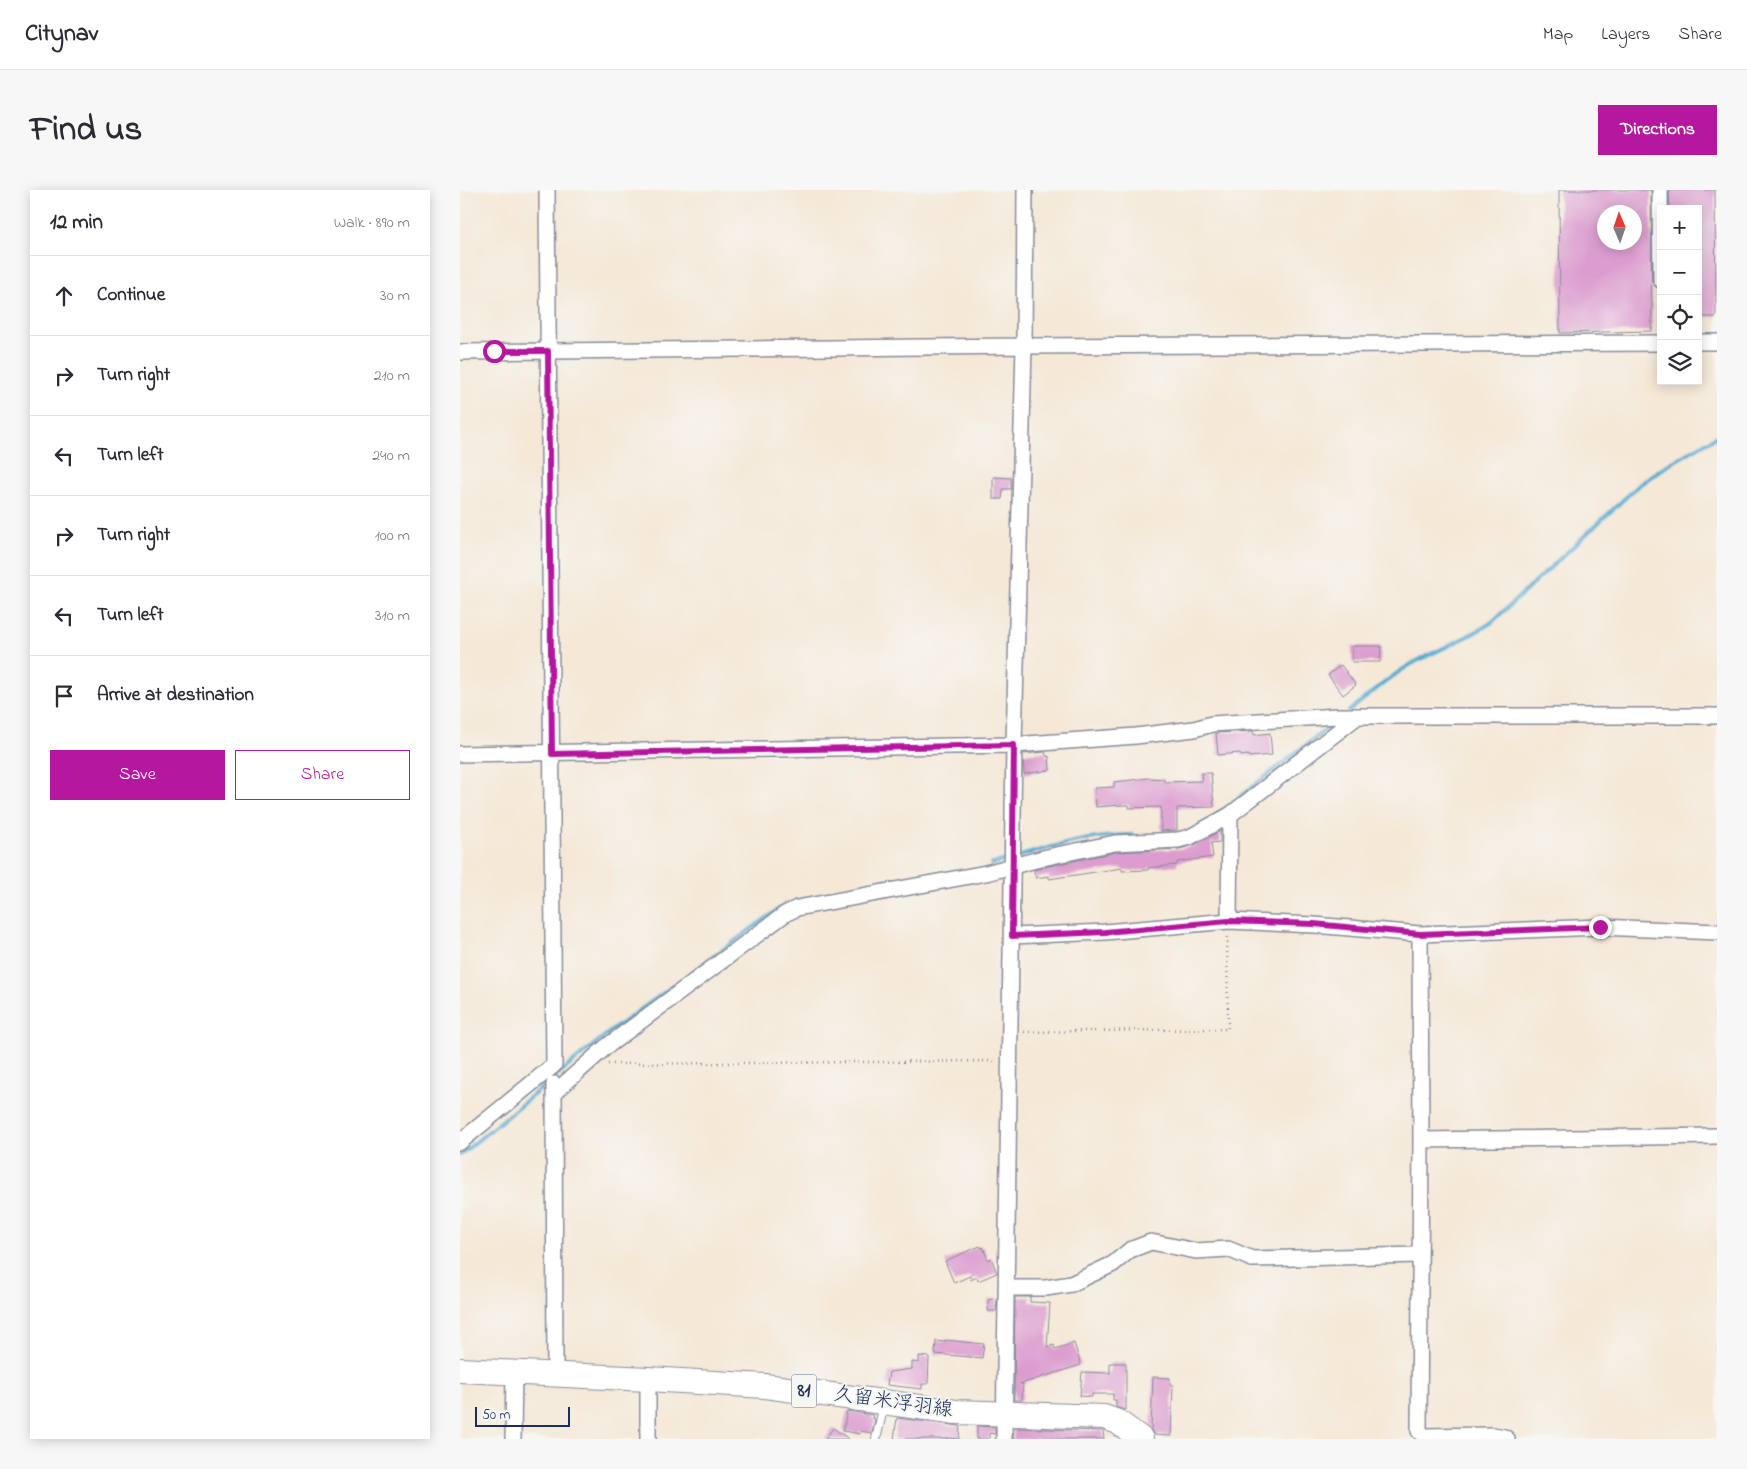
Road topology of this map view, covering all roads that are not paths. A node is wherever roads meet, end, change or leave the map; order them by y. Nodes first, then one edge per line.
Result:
1 (547, 190) edge
2 (1025, 190) edge
3 (1660, 190) edge
4 (1661, 250) edge
5 (1657, 342) edge
6 (1702, 342) edge
7 (1717, 342) edge
8 (1024, 346) junction
9 (548, 351) junction
10 (460, 352) edge
11 (1348, 716) junction
12 (1717, 716) edge
13 (1014, 745) junction
14 (460, 754) edge
15 (552, 754) junction
16 (1230, 815) junction
17 (1013, 860) junction
18 (1229, 921) junction
19 (1717, 932) edge
20 (1420, 934) junction
21 (1012, 936) junction
22 (554, 1077) junction
23 (1717, 1136) edge
24 (1421, 1140) junction
25 (460, 1142) edge
26 (1419, 1255) junction
27 (1007, 1288) junction
28 (460, 1370) edge
29 (514, 1373) junction
30 (555, 1375) junction
31 (648, 1379) junction
32 (885, 1401) junction
33 (1003, 1413) junction
34 (513, 1439) edge
35 (648, 1439) edge
36 (876, 1439) edge
37 (1004, 1439) edge
38 (1141, 1439) edge
39 (1507, 1439) edge

1 - 9 street
2 - 8 street
3 - 4 street
5 - 8 street
6 - 7 street
8 - 9 street
8 - 13 street
9 - 10 street
9 - 15 street
11 - 12 street
11 - 13 street
11 - 16 street
13 - 15 street
13 - 17 street
14 - 15 street
15 - 22 street
16 - 17 street
16 - 18 street
17 - 21 street
17 - 22 street
18 - 20 street
18 - 21 street
19 - 20 street
20 - 24 street
21 - 27 street
22 - 25 street
22 - 30 street
23 - 24 street
24 - 26 street
26 - 27 street
26 - 39 street
27 - 33 street
28 - 29 main road, 久留米浮羽線 / 81
29 - 30 main road, 久留米浮羽線 / 81
29 - 34 street
30 - 31 main road, 久留米浮羽線 / 81
31 - 32 main road, 久留米浮羽線 / 81
31 - 35 street
32 - 33 main road, 久留米浮羽線 / 81
32 - 36 lane
33 - 37 street
33 - 38 main road, 久留米浮羽線 / 81

